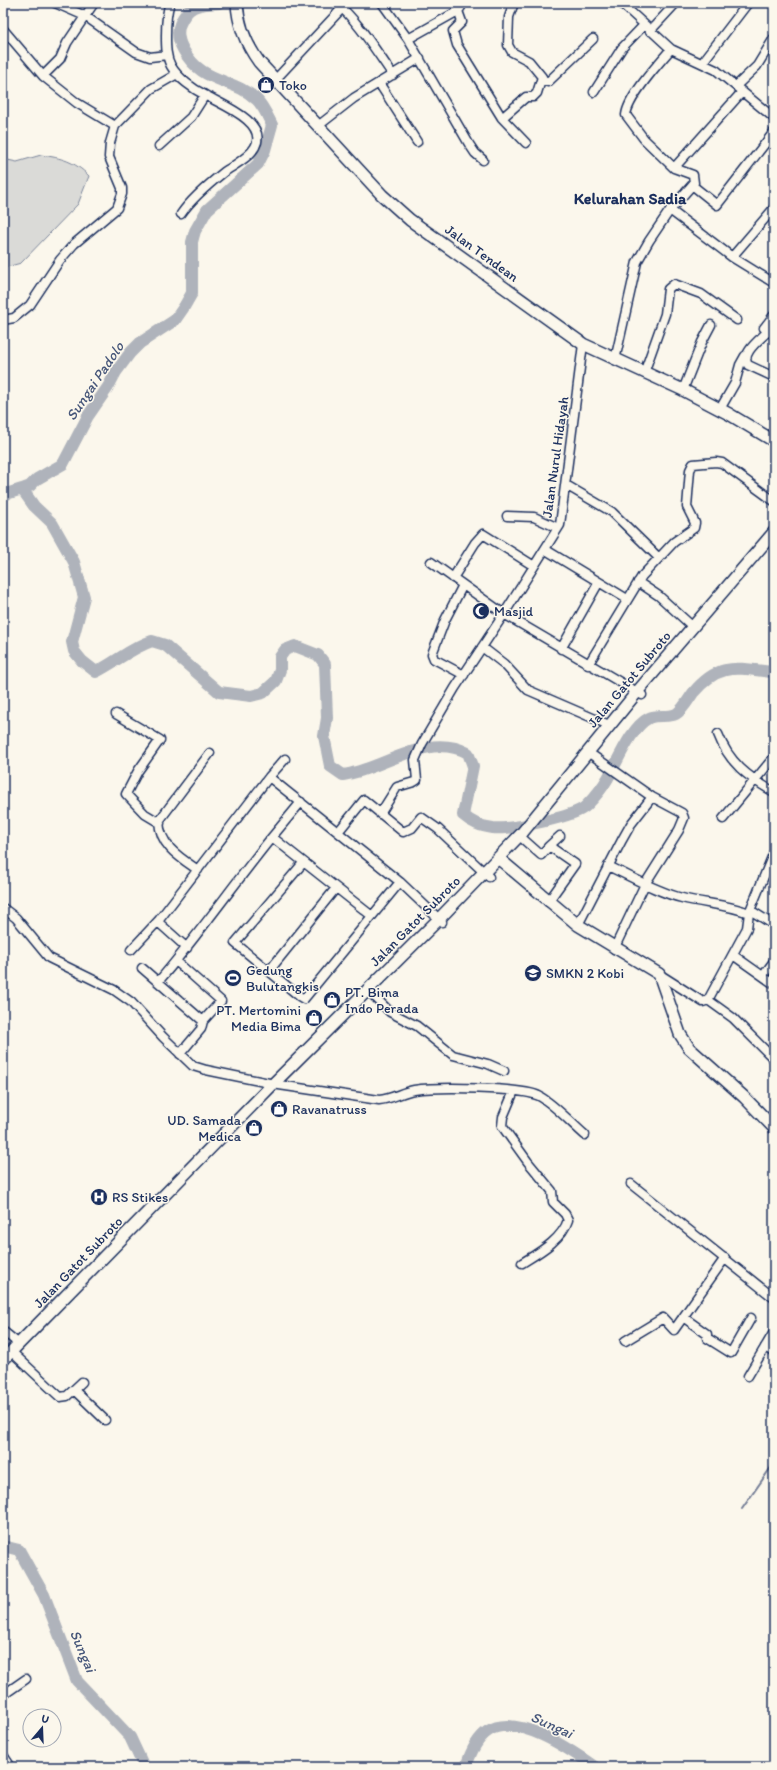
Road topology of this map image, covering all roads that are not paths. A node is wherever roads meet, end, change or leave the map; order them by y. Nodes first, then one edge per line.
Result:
1 (55, 3) edge
2 (94, 3) edge
3 (170, 3) edge
4 (382, 3) edge
5 (462, 3) edge
6 (514, 3) edge
7 (621, 3) edge
8 (676, 3) edge
9 (748, 3) edge
10 (342, 5) edge
11 (237, 8) edge
12 (458, 11) junction
13 (85, 16) junction
14 (644, 25) junction
15 (3, 29) edge
16 (650, 30) junction
17 (774, 38) edge
18 (408, 39) junction
19 (593, 39) dead end
20 (671, 49) junction
21 (167, 54) junction
22 (420, 58) junction
23 (702, 63) junction
24 (177, 74) junction
25 (393, 75) junction
26 (44, 76) junction
27 (542, 77) junction
28 (276, 80) junction
29 (379, 83) junction
30 (736, 86) junction
31 (594, 92) dead end
32 (742, 92) junction
33 (205, 95) junction
34 (502, 118) junction
35 (774, 118) edge
36 (115, 126) junction
37 (318, 126) junction
38 (774, 132) edge
39 (417, 142) dead end
40 (526, 143) dead end
41 (159, 146) dead end
42 (483, 160) dead end
43 (674, 168) junction
44 (692, 185) junction
45 (774, 208) edge
46 (670, 210) junction
47 (181, 214) dead end
48 (767, 216) junction
49 (774, 222) edge
50 (732, 257) junction
51 (774, 283) edge
52 (774, 315) edge
53 (3, 320) edge
54 (737, 320) dead end
55 (711, 325) dead end
56 (771, 333) edge
57 (583, 344) junction
58 (747, 354) junction
59 (615, 360) junction
60 (644, 373) junction
61 (774, 377) edge
62 (683, 390) junction
63 (720, 409) junction
64 (774, 441) edge
65 (566, 485) junction
66 (774, 501) edge
67 (507, 516) dead end
68 (558, 528) junction
69 (774, 532) edge
70 (774, 541) edge
71 (546, 550) junction
72 (659, 558) junction
73 (431, 562) dead end
74 (534, 566) junction
75 (453, 578) junction
76 (600, 582) junction
77 (638, 582) junction
78 (463, 585) junction
79 (628, 599) junction
80 (720, 599) junction
81 (504, 614) junction
82 (693, 627) junction
83 (482, 647) junction
84 (562, 649) junction
85 (588, 665) junction
86 (464, 675) junction
87 (639, 693) junction
88 (116, 714) dead end
89 (609, 725) junction
90 (718, 734) dead end
91 (210, 753) dead end
92 (595, 757) junction
93 (774, 757) edge
94 (286, 759) dead end
95 (269, 777) junction
96 (754, 781) junction
97 (774, 792) edge
98 (652, 796) junction
99 (301, 802) junction
100 (380, 814) junction
101 (723, 819) dead end
102 (536, 820) junction
103 (160, 823) junction
104 (338, 832) junction
105 (524, 836) junction
106 (560, 836) dead end
107 (272, 837) junction
108 (549, 846) junction
109 (774, 852) edge
110 (501, 860) junction
111 (303, 863) junction
112 (608, 866) junction
113 (198, 870) junction
114 (487, 875) junction
115 (400, 882) junction
116 (645, 884) junction
117 (336, 888) junction
118 (548, 902) junction
119 (3, 908) edge
120 (749, 911) junction
121 (372, 916) junction
122 (440, 921) junction
123 (158, 922) junction
124 (774, 925) edge
125 (578, 926) junction
126 (187, 948) junction
127 (614, 949) junction
128 (131, 950) dead end
129 (733, 955) junction
130 (176, 961) junction
131 (774, 961) edge
132 (142, 968) dead end
133 (269, 971) junction
134 (659, 974) junction
135 (763, 976) junction
136 (158, 982) junction
137 (774, 984) edge
138 (371, 993) junction
139 (708, 1000) junction
140 (203, 1021) junction
141 (180, 1054) junction
142 (774, 1059) edge
143 (504, 1071) dead end
144 (276, 1084) junction
145 (514, 1091) junction
146 (774, 1128) edge
147 (585, 1135) dead end
148 (631, 1184) dead end
149 (725, 1258) junction
150 (522, 1262) dead end
151 (774, 1298) edge
152 (683, 1317) junction
153 (751, 1318) dead end
154 (3, 1331) edge
155 (774, 1332) edge
156 (625, 1341) dead end
157 (19, 1344) junction
158 (765, 1347) junction
159 (774, 1352) edge
160 (15, 1355) junction
161 (3, 1360) edge
162 (3, 1367) edge
163 (748, 1376) dead end
164 (82, 1382) dead end
165 (74, 1390) junction
166 (105, 1420) dead end
167 (26, 1679) dead end
168 (3, 1695) edge
169 (3, 1755) edge
170 (11, 1767) edge

1 - 13 street
2 - 13 street
3 - 21 street
4 - 18 street
5 - 12 street
6 - 27 street
7 - 14 street
8 - 16 street
9 - 23 street
10 - 25 street
10 - 28 street
11 - 28 street, Jalan Tendean
12 - 18 street
12 - 34 street
13 - 21 street
13 - 26 street
14 - 16 street
14 - 31 street
15 - 26 street
16 - 20 street
17 - 30 street
18 - 22 street
19 - 27 street
20 - 23 street
20 - 43 street
21 - 24 street
22 - 25 street
22 - 42 street
23 - 30 street
24 - 33 street
24 - 36 street
25 - 29 street
26 - 36 street
27 - 34 street
28 - 37 street, Jalan Tendean
29 - 37 street
29 - 39 street
30 - 32 street
32 - 35 street
32 - 43 street
33 - 41 street
33 - 47 street
34 - 40 street
36 - 53 street
37 - 57 street, Jalan Tendean
38 - 44 street
43 - 44 street
44 - 46 street
45 - 48 street
46 - 50 street
46 - 59 street
48 - 49 street
48 - 50 street
50 - 51 street
52 - 56 street
54 - 60 street
55 - 62 street
56 - 58 street
57 - 59 street, Jalan Tendean
57 - 65 street, Jalan Nurul Hidayah
58 - 61 street
58 - 63 street
59 - 60 street, Jalan Tendean
60 - 62 street, Jalan Tendean
62 - 63 street, Jalan Tendean
63 - 64 street, Jalan Tendean
65 - 68 street, Jalan Nurul Hidayah
65 - 72 street
66 - 72 street
67 - 68 street
68 - 71 street, Jalan Nurul Hidayah
69 - 80 street, Jalan Gatot Subroto
70 - 80 street, Jalan Gatot Subroto
71 - 74 street, Jalan Nurul Hidayah
71 - 76 street
72 - 77 street
73 - 75 street
74 - 75 street
74 - 81 street, Jalan Nurul Hidayah
75 - 78 street
76 - 79 street
76 - 84 street
77 - 79 street
77 - 82 street
78 - 81 street
78 - 86 street
79 - 85 street
80 - 82 street, Jalan Gatot Subroto
80 - 87 street, Jalan Gatot Subroto
81 - 83 street, Jalan Nurul Hidayah
81 - 84 street
82 - 87 street, Jalan Gatot Subroto
83 - 86 street, Jalan Nurul Hidayah
83 - 89 street
84 - 85 street
85 - 87 street
86 - 100 street, Jalan Nurul Hidayah
87 - 89 street, Jalan Gatot Subroto
87 - 92 street, Jalan Gatot Subroto
88 - 103 street
89 - 102 street, Jalan Gatot Subroto
90 - 96 street
91 - 103 street
92 - 98 street
92 - 102 street, Jalan Gatot Subroto
93 - 96 street
94 - 95 street
95 - 99 street
95 - 113 street
96 - 97 street
96 - 101 street
98 - 112 street
98 - 116 street
99 - 104 street
99 - 107 street
100 - 104 street
100 - 114 street
102 - 105 street, Jalan Gatot Subroto
103 - 113 street
104 - 115 street
105 - 108 street
105 - 110 street, Jalan Gatot Subroto
106 - 108 street
107 - 111 street
107 - 126 street
108 - 118 street
109 - 120 street
110 - 114 street, Jalan Gatot Subroto
110 - 118 street
111 - 117 street
111 - 133 street
112 - 116 street
112 - 125 street
113 - 123 street
114 - 122 street, Jalan Gatot Subroto
115 - 121 street
115 - 122 street
116 - 120 street
116 - 127 street
117 - 121 street
117 - 133 street
118 - 125 street
119 - 141 street
120 - 124 street
120 - 129 street
121 - 133 street
122 - 138 street, Jalan Gatot Subroto
122 - 144 street, Jalan Gatot Subroto
123 - 126 street
123 - 128 street
125 - 127 street
126 - 130 street
127 - 134 street
129 - 135 street
129 - 139 street
130 - 136 street
130 - 140 street
131 - 135 street
132 - 136 street
134 - 139 street
134 - 146 street
135 - 137 street
136 - 140 street
138 - 143 street
138 - 144 street, Jalan Gatot Subroto
139 - 142 street
140 - 141 street
141 - 144 street
144 - 145 street
144 - 157 street, Jalan Gatot Subroto
144 - 160 street, Jalan Gatot Subroto
145 - 147 street
145 - 150 street
148 - 149 street
149 - 151 street
149 - 152 street
152 - 153 street
152 - 156 street
154 - 157 street
155 - 158 street
157 - 161 street, Jalan Gatot Subroto
158 - 159 street
158 - 163 street
160 - 162 street, Jalan Gatot Subroto
160 - 165 street
164 - 165 street
165 - 166 street
167 - 168 street
169 - 170 street

